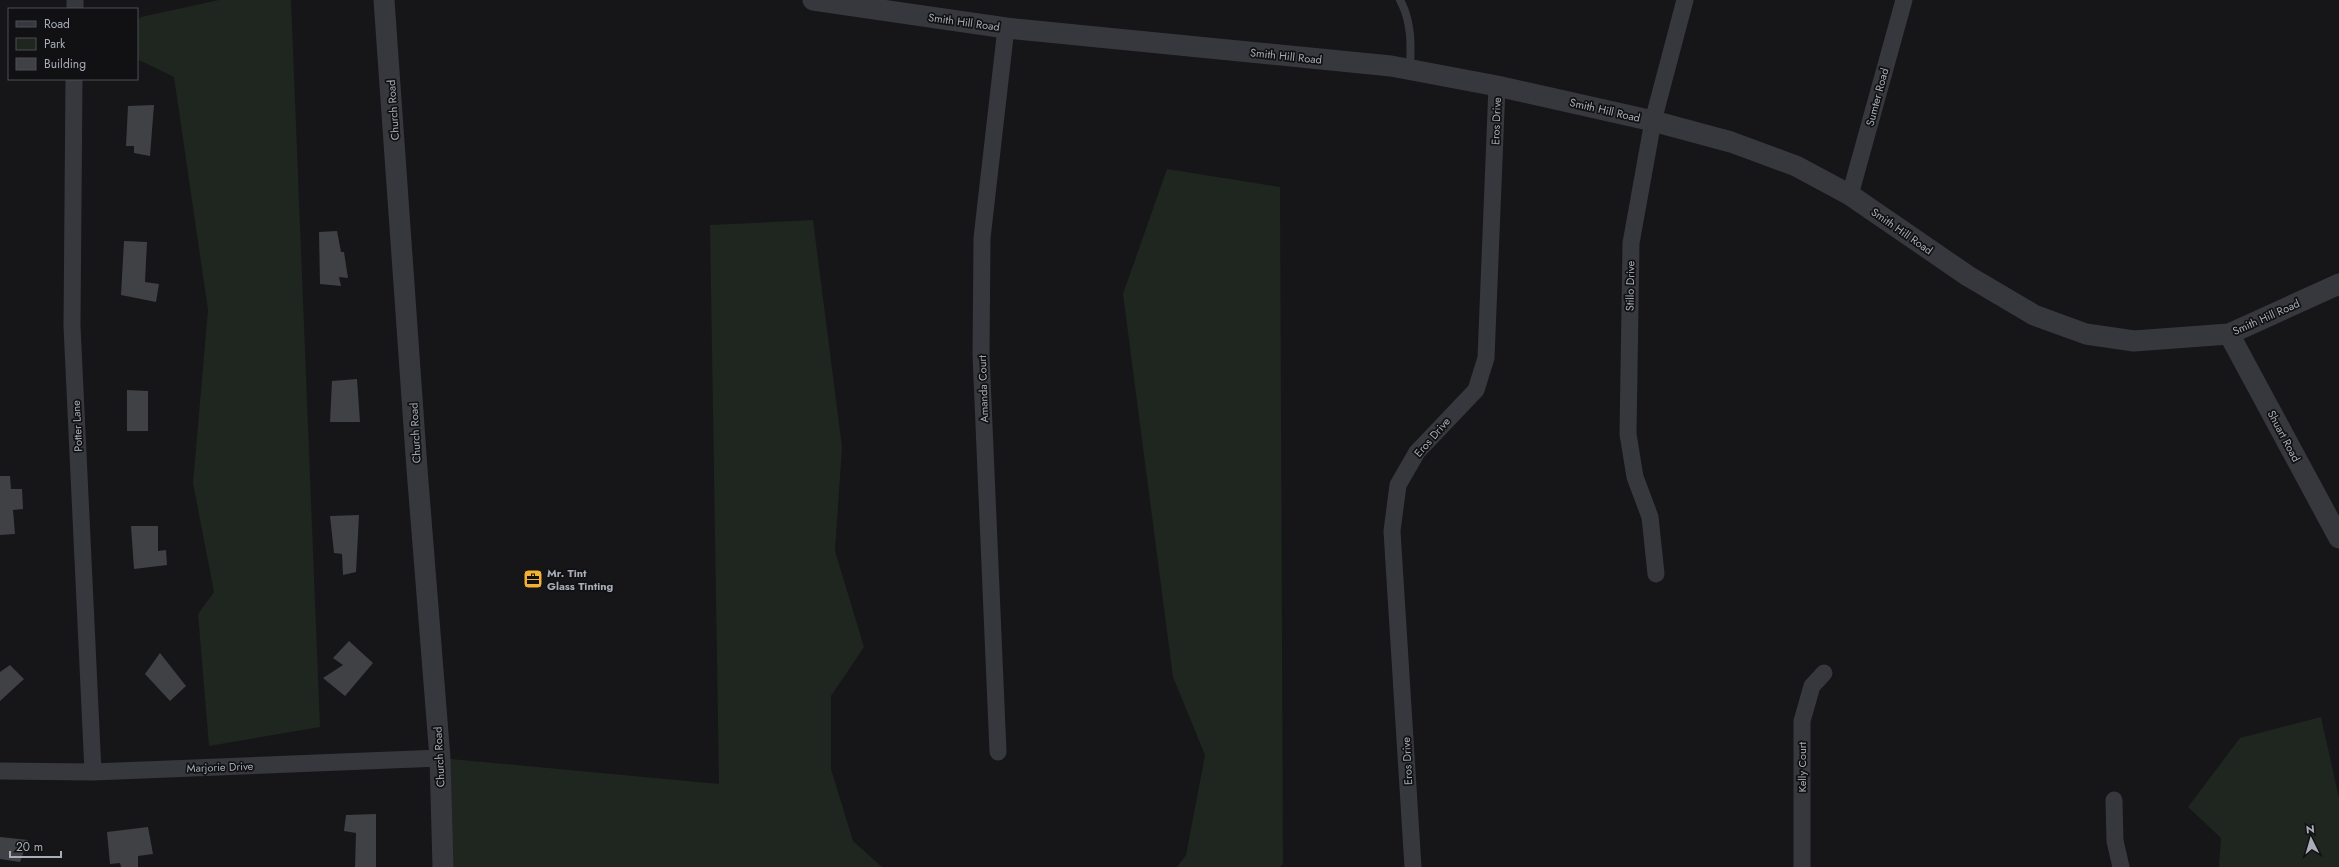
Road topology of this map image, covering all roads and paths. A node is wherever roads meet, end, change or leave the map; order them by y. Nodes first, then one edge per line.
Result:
1 (384, 0) edge
2 (813, 0) edge
3 (1400, 0) edge
4 (1685, 0) edge
5 (1904, 0) edge
6 (1006, 28) junction
7 (1410, 70) junction
8 (74, 80) edge
9 (1497, 86) junction
10 (1653, 121) junction
11 (1850, 195) junction
12 (2339, 284) edge
13 (2229, 334) junction
14 (2339, 538) edge
15 (1656, 574) dead end
16 (1824, 673) dead end
17 (998, 752) dead end
18 (440, 758) junction
19 (0, 771) edge
20 (93, 772) junction
21 (2114, 800) dead end
22 (443, 867) edge
23 (1413, 867) edge
24 (1802, 867) edge
25 (2121, 867) edge

1 - 18 street, Church Road
2 - 6 street, Smith Hill Road
3 - 7 lane
4 - 10 street, Stillo Drive
5 - 11 street, Sumter Road
6 - 7 street, Smith Hill Road
6 - 17 street, Amanda Court
7 - 9 street, Smith Hill Road
8 - 20 street, Potter Lane
9 - 10 street, Smith Hill Road
9 - 23 street, Eros Drive
10 - 11 street, Smith Hill Road
10 - 15 street, Stillo Drive
11 - 13 street, Smith Hill Road
12 - 13 street, Smith Hill Road
13 - 14 street, Shuart Road
16 - 24 street, Kelly Court
18 - 20 street, Marjorie Drive
18 - 22 street, Church Road
19 - 20 street, Marjorie Drive
21 - 25 street

